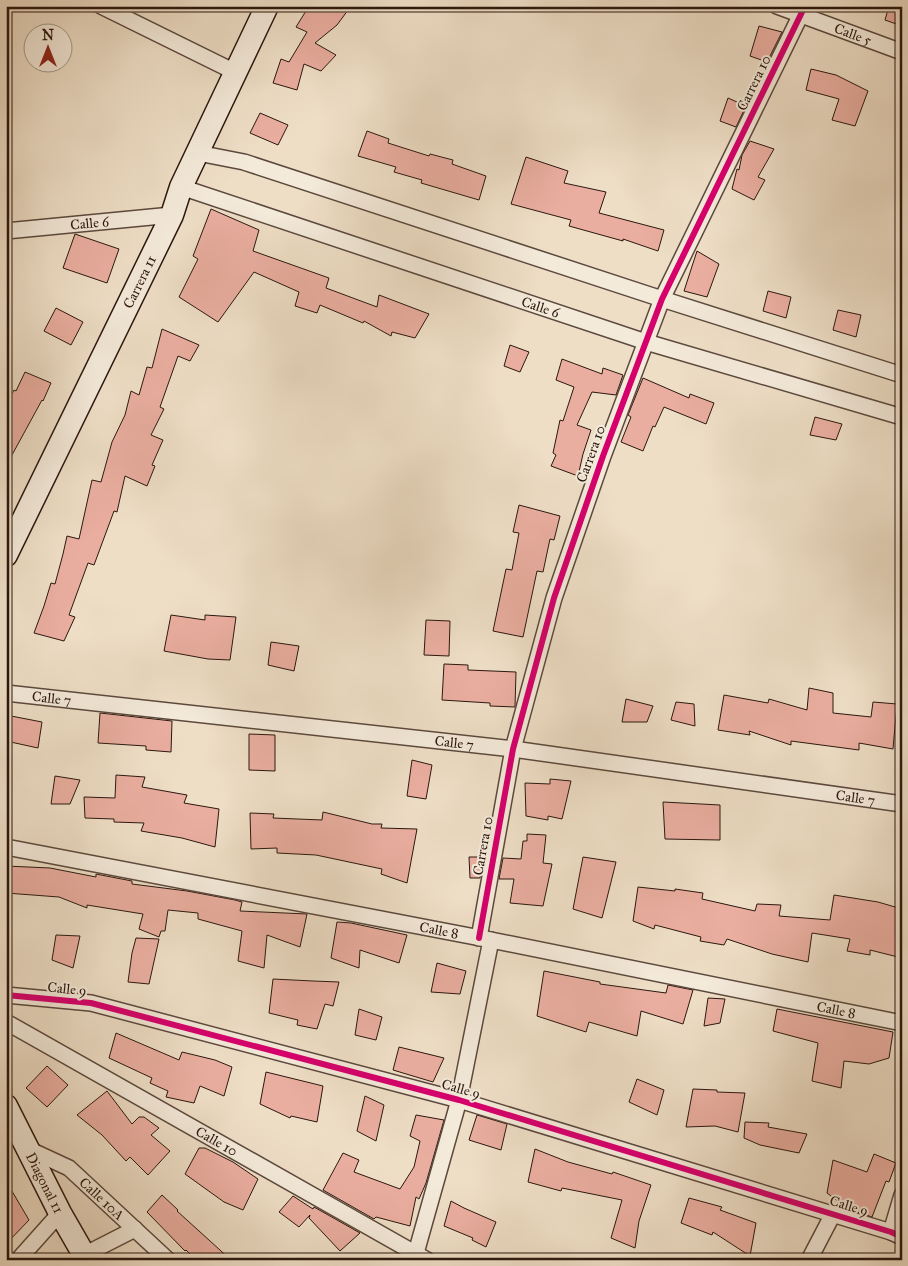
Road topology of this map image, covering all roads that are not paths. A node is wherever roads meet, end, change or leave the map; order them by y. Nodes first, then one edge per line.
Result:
1 (101, 6) edge
2 (267, 6) edge
3 (777, 6) edge
4 (803, 11) edge
5 (902, 52) edge
6 (235, 72) junction
7 (198, 153) junction
8 (181, 187) junction
9 (172, 215) junction
10 (6, 231) edge
11 (662, 300) junction
12 (646, 342) junction
13 (902, 375) edge
14 (902, 417) edge
15 (6, 555) edge
16 (6, 693) edge
17 (513, 749) junction
18 (902, 804) edge
19 (6, 847) edge
20 (485, 939) junction
21 (6, 995) edge
22 (6, 1022) edge
23 (902, 1022) edge
24 (459, 1100) junction
25 (6, 1106) edge
26 (28, 1149) junction
27 (902, 1195) edge
28 (60, 1213) junction
29 (834, 1214) junction
30 (135, 1229) junction
31 (896, 1235) edge
32 (85, 1257) edge
33 (419, 1258) edge
34 (18, 1260) edge
35 (168, 1260) edge
36 (808, 1260) edge

1 - 6 street
2 - 6 street, Carrera 11
3 - 4 street, Calle 5
4 - 5 street, Calle 5
4 - 11 street, Carrera 10
6 - 7 street, Carrera 11
7 - 8 street, Carrera 11
7 - 11 street
8 - 9 street, Carrera 11
8 - 12 street, Calle 6
9 - 10 street, Calle 6
9 - 15 street, Carrera 11
11 - 12 street, Carrera 10
11 - 13 street
12 - 14 street, Calle 6
12 - 17 street, Carrera 10
16 - 17 street, Calle 7
17 - 18 street, Calle 7
17 - 20 street, Carrera 10
19 - 20 street, Calle 8
20 - 23 street, Calle 8
20 - 24 street, Carrera 10
21 - 24 street, Calle 9
22 - 33 street, Calle 10
24 - 29 street, Calle 9
24 - 33 street, Carrera 10
25 - 26 street, Diagonal 11
26 - 28 street, Diagonal 11
26 - 30 street, Calle 10A
27 - 31 street
28 - 32 street, Diagonal 11
28 - 34 street
29 - 31 street, Calle 9
29 - 36 street
30 - 32 street
30 - 35 street, Calle 10A

